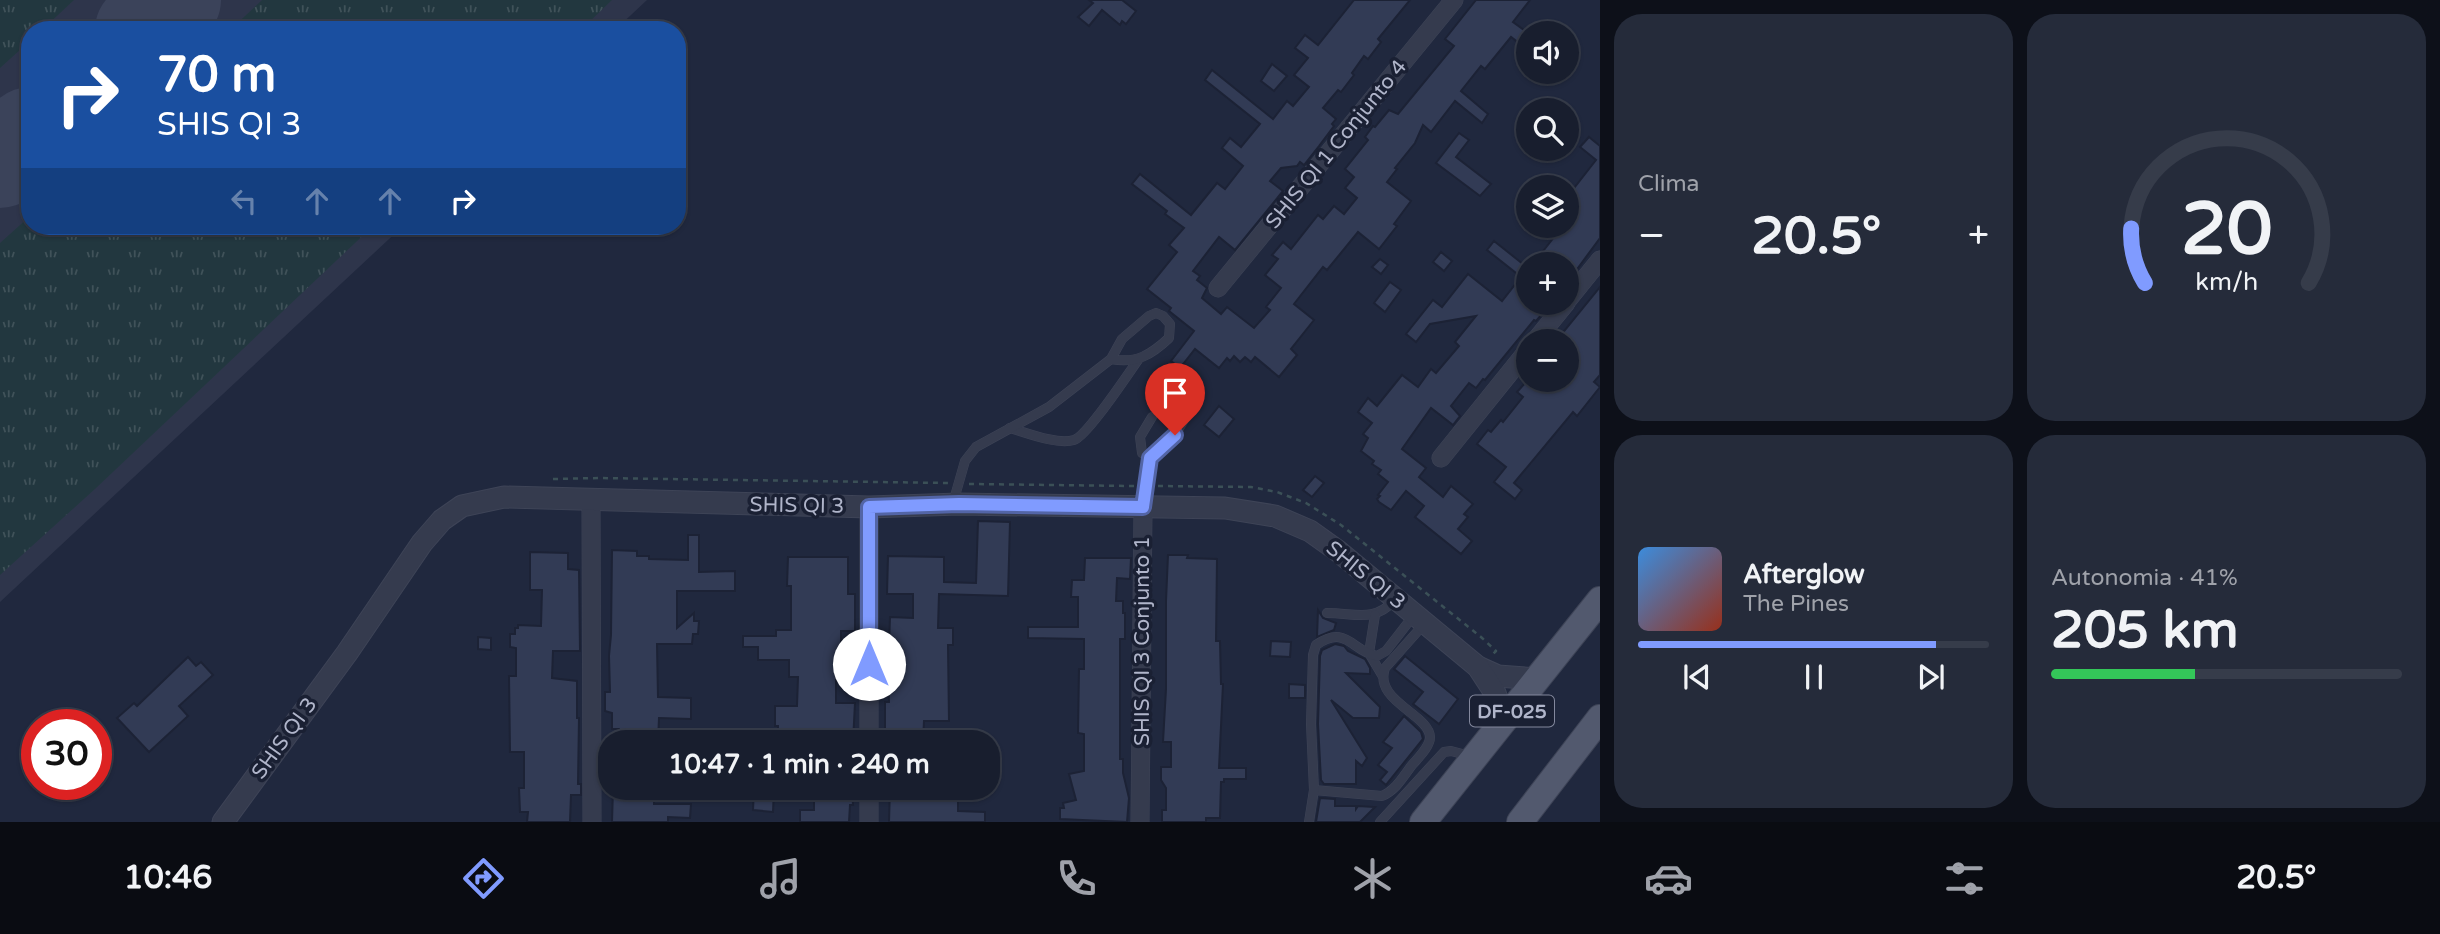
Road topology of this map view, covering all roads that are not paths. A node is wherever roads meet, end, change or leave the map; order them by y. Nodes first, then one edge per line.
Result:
1 (1454, 0) edge
2 (1600, 260) edge
3 (1579, 286) edge
4 (1218, 288) dead end
5 (1556, 315) edge
6 (1545, 329) edge
7 (1111, 359) junction
8 (1138, 359) junction
9 (1516, 365) edge
10 (1194, 392) dead end
11 (1152, 417) dead end
12 (1010, 428) junction
13 (1150, 458) junction
14 (1441, 458) dead end
15 (1144, 496) junction
16 (591, 500) junction
17 (953, 505) junction
18 (869, 507) junction
19 (1396, 599) junction
20 (1600, 600) edge
21 (1327, 613) dead end
22 (1376, 614) junction
23 (1420, 619) junction
24 (1368, 653) junction
25 (1478, 667) junction
26 (1382, 675) junction
27 (1538, 679) junction
28 (1600, 718) edge
29 (1504, 720) junction
30 (869, 730) edge
31 (1475, 757) junction
32 (1314, 790) junction
33 (869, 800) edge
34 (223, 822) edge
35 (592, 822) edge
36 (869, 822) edge
37 (1140, 822) edge
38 (1309, 822) edge
39 (1380, 822) edge
40 (1423, 822) edge
41 (1520, 822) edge

1 - 4 street, SHIS QI 1 Conjunto 4
2 - 3 street
5 - 6 street
7 - 8 lane
7 - 8 lane
7 - 12 lane
8 - 12 lane
9 - 14 street
10 - 13 lane
11 - 13 lane
12 - 17 lane
13 - 15 lane, SHIS QI 3 Conjunto 1
15 - 17 street, SHIS QI 3
15 - 19 street, SHIS QI 3
15 - 37 street, SHIS QI 3 Conjunto 1
16 - 18 street, SHIS QI 3
16 - 34 street, SHIS QI 3
16 - 35 street
17 - 18 street, SHIS QI 3
18 - 30 street
19 - 22 lane
19 - 23 street, SHIS QI 3
20 - 27 main road, DF-025
21 - 22 lane
22 - 24 lane
23 - 24 lane
23 - 25 street, SHIS QI 3
23 - 26 lane
24 - 26 lane
24 - 32 lane
25 - 27 street, SHIS QI 3
25 - 29 street, SHIS QI 3
26 - 32 lane
27 - 29 main road, DF-025
28 - 41 main road, DF-025
29 - 31 main road, DF-025
31 - 39 lane
31 - 40 main road, DF-025
32 - 38 lane
33 - 36 street

